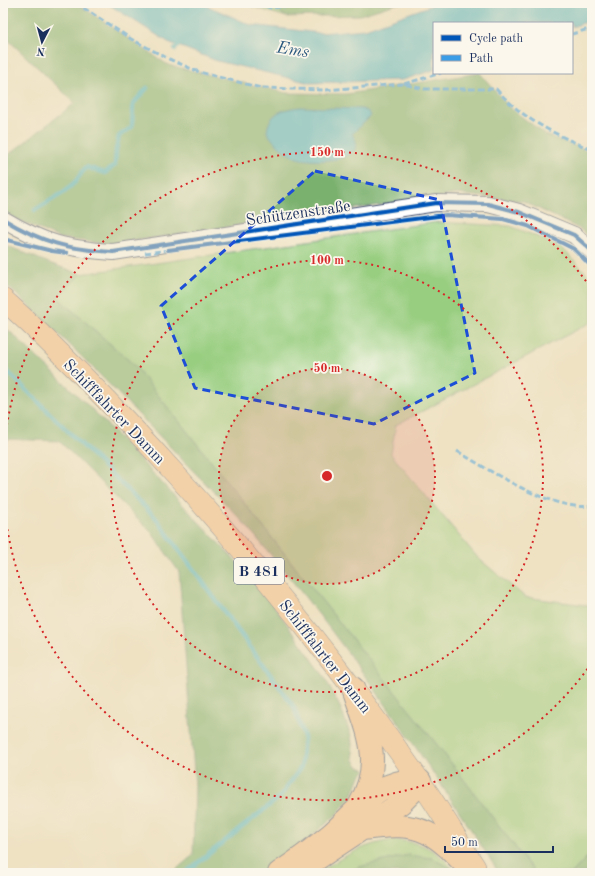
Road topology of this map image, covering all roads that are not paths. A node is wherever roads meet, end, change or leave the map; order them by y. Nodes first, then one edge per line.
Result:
1 (3, 219) edge
2 (592, 251) edge
3 (3, 299) edge
4 (353, 688) junction
5 (420, 781) junction
6 (358, 807) junction
7 (361, 829) junction
8 (279, 873) edge
9 (296, 873) edge
10 (473, 873) edge
11 (479, 873) edge

1 - 2 street, Schützenstraße
3 - 4 main road, Schifffahrter Damm / B 481
4 - 5 main road, Schifffahrter Damm / B 481
4 - 6 highway
5 - 6 highway
5 - 7 highway
5 - 11 main road, Schifffahrter Damm / B 481
6 - 8 highway
7 - 9 highway
7 - 10 highway

